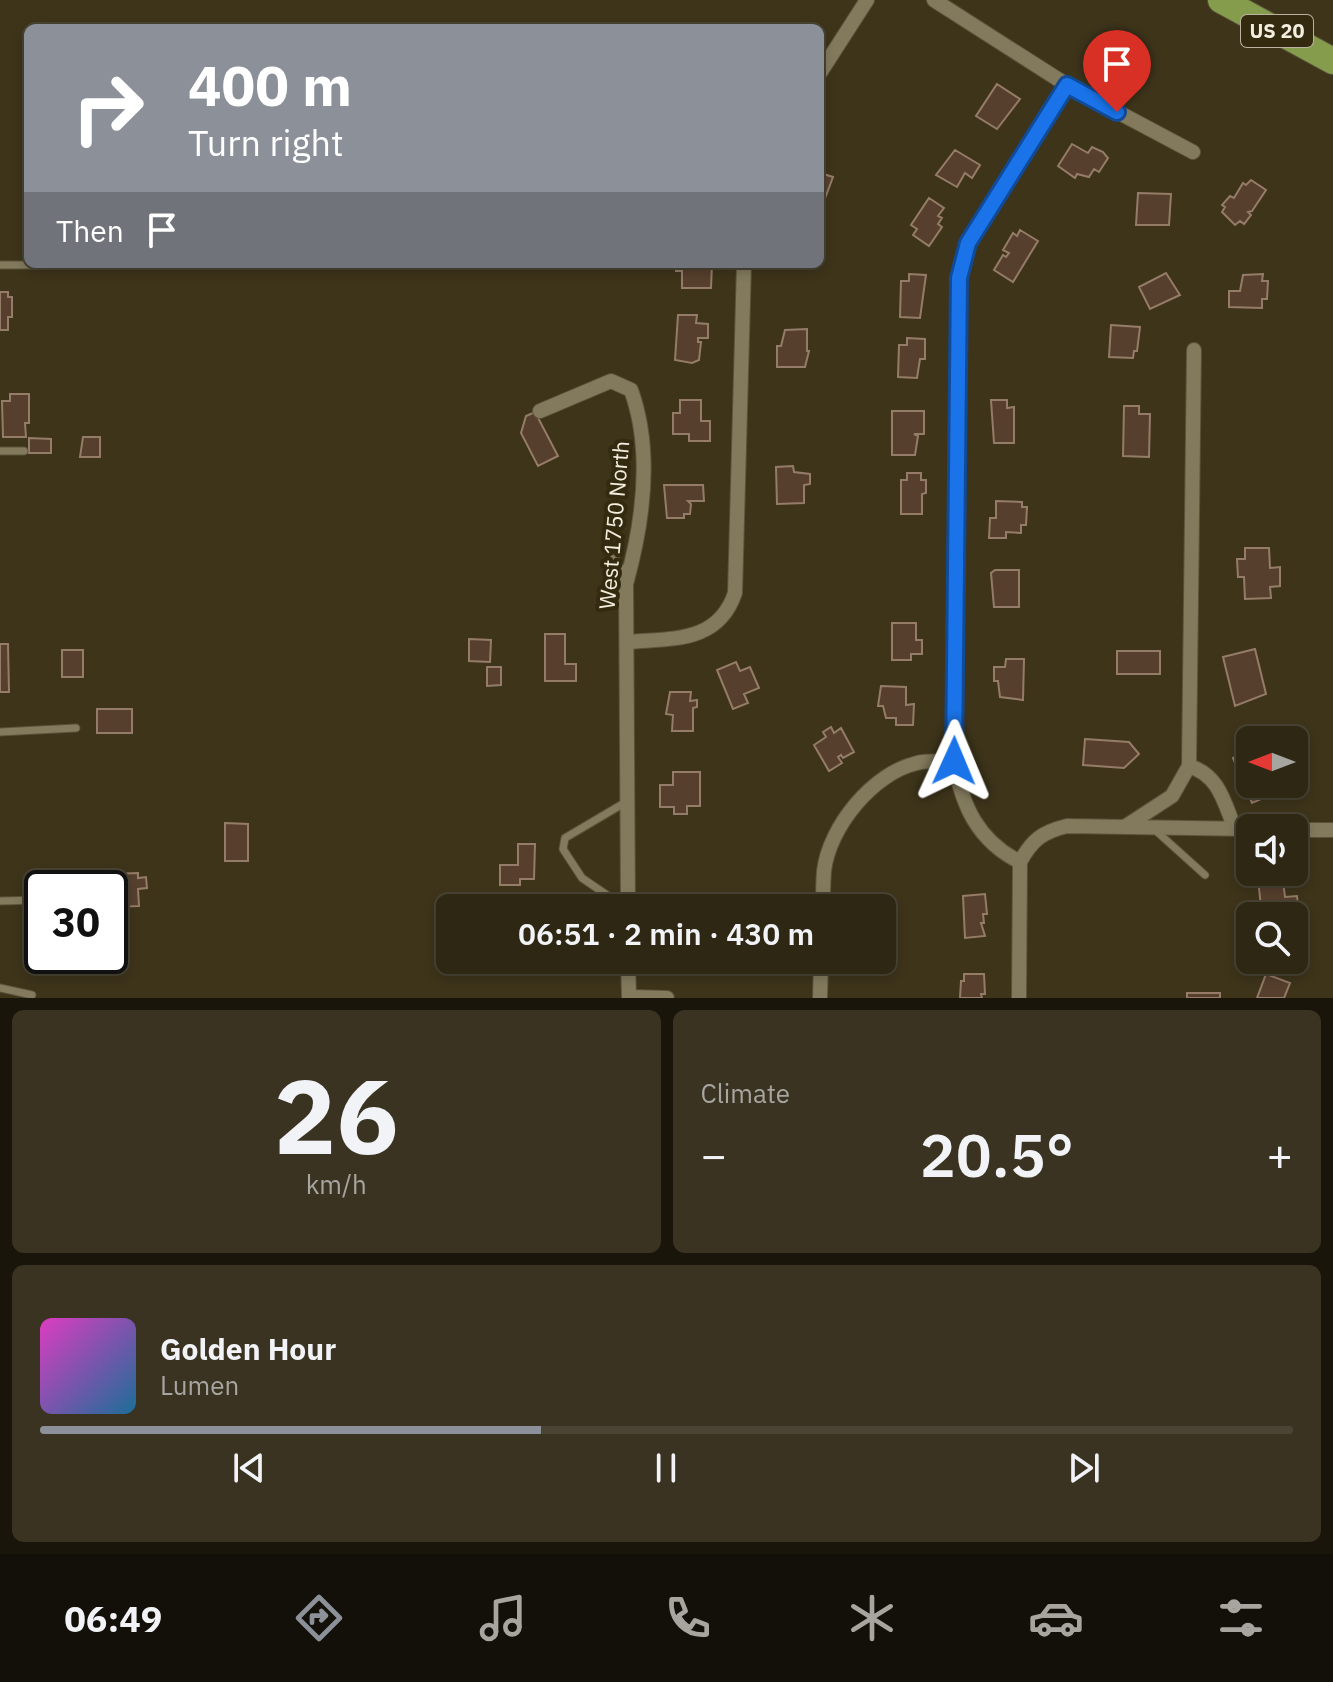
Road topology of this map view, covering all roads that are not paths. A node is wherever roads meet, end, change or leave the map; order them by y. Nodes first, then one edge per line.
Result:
1 (867, 0) edge
2 (934, 0) edge
3 (1221, 0) edge
4 (1333, 61) edge
5 (824, 67) edge
6 (1067, 85) junction
7 (1193, 152) dead end
8 (0, 265) edge
9 (24, 265) edge
10 (744, 268) edge
11 (1194, 350) dead end
12 (540, 411) dead end
13 (0, 451) edge
14 (24, 451) dead end
15 (614, 562) dead end
16 (626, 584) junction
17 (628, 642) junction
18 (76, 728) dead end
19 (0, 732) edge
20 (954, 761) junction
21 (1189, 766) junction
22 (627, 802) junction
23 (1236, 817) edge
24 (1126, 826) junction
25 (1150, 826) junction
26 (1236, 829) edge
27 (1308, 830) edge
28 (1331, 830) edge
29 (1020, 862) junction
30 (1205, 875) dead end
31 (606, 894) edge
32 (627, 894) edge
33 (823, 894) edge
34 (24, 900) edge
35 (0, 901) edge
36 (628, 974) edge
37 (821, 974) edge
38 (0, 988) edge
39 (32, 995) dead end
40 (629, 998) edge
41 (667, 998) edge
42 (820, 998) edge
43 (1019, 998) edge

1 - 5 street
2 - 6 street
3 - 4 highway, US 20
6 - 7 street
6 - 20 street
8 - 9 lane
10 - 17 street
11 - 21 street
12 - 16 street, West 1750 North
13 - 14 lane
15 - 16 street
16 - 17 street, West 1750 North
17 - 22 street, West 1750 North
18 - 19 lane
20 - 29 street
20 - 33 street
21 - 23 street
21 - 24 street
22 - 31 lane
22 - 32 street, West 1750 North
24 - 25 street
24 - 29 street
25 - 26 street
25 - 30 lane
27 - 28 street
29 - 43 street
34 - 35 lane
36 - 40 street
37 - 42 street
38 - 39 lane
40 - 41 street

